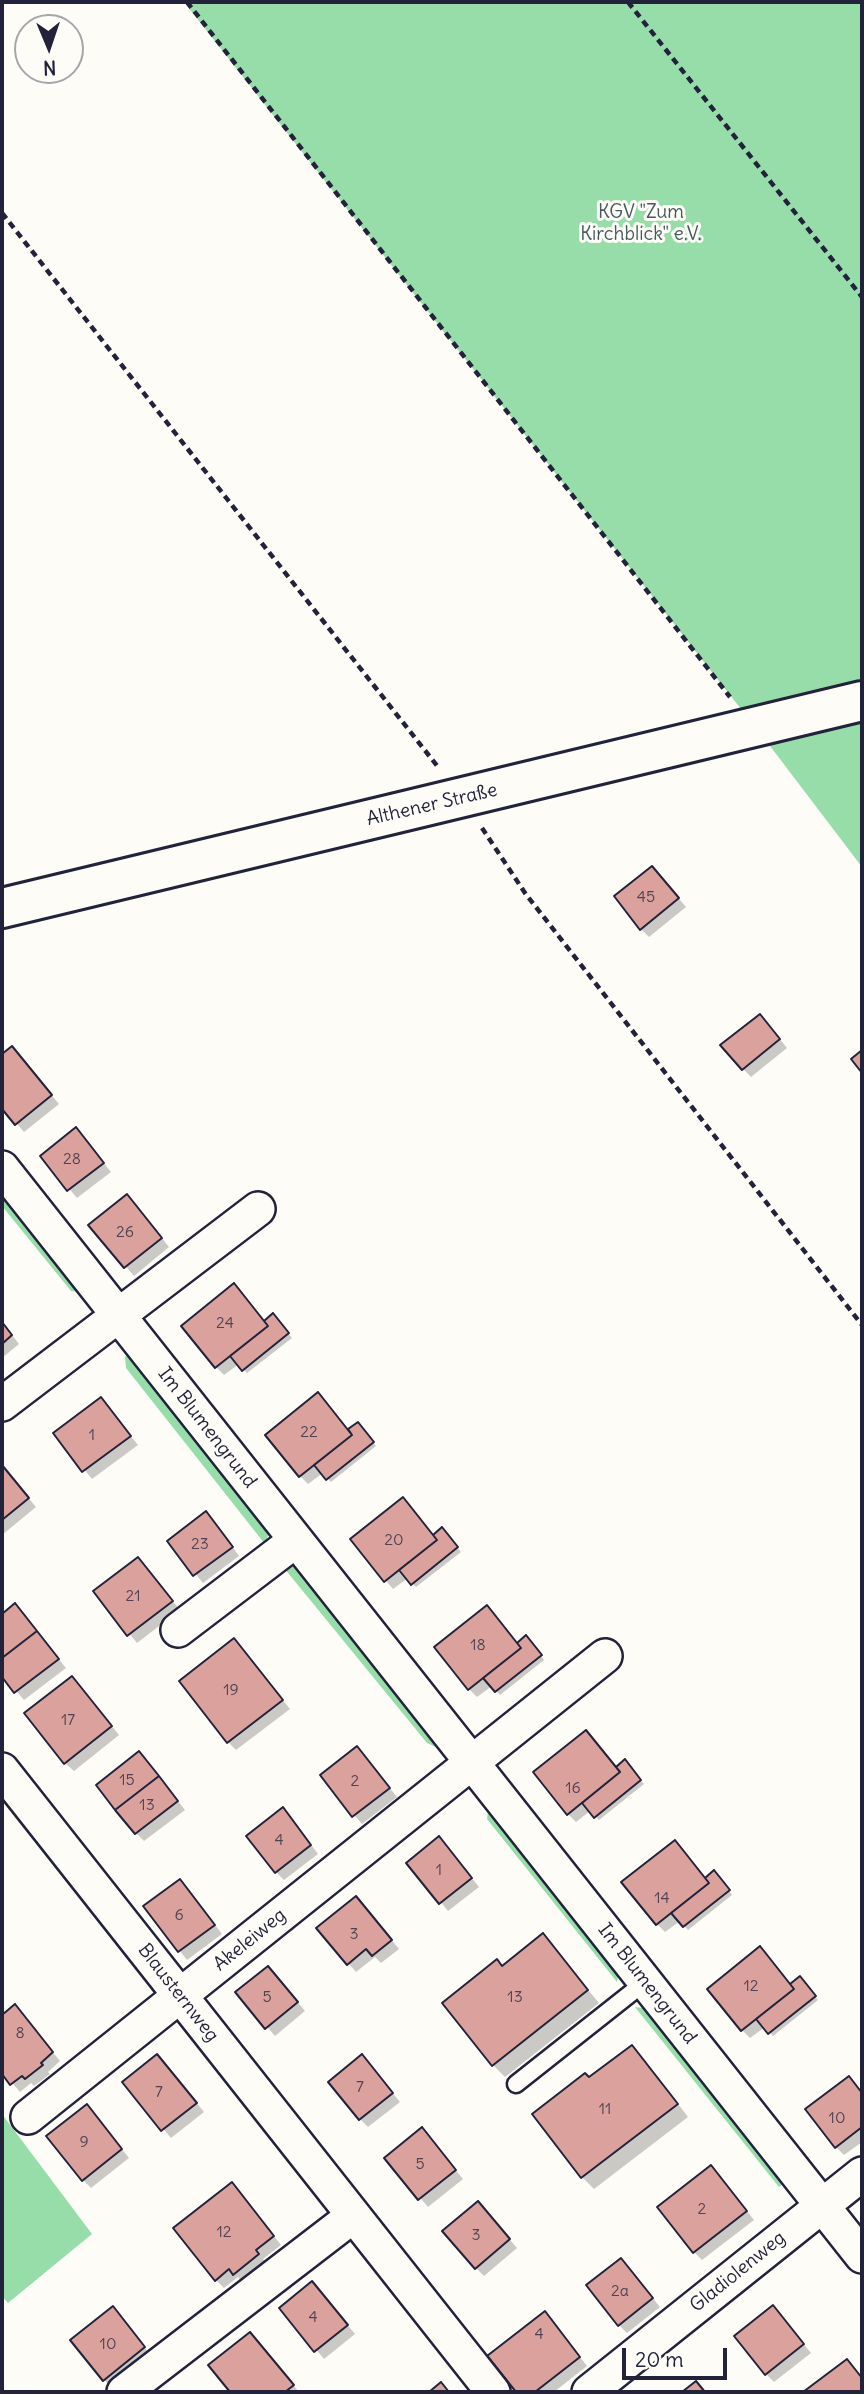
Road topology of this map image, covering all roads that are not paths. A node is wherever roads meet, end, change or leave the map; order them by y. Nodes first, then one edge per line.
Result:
1 (862, 701) edge
2 (2, 908) edge
3 (2, 1168) edge
4 (258, 1209) dead end
5 (119, 1314) junction
6 (2, 1404) edge
7 (295, 1541) junction
8 (178, 1630) dead end
9 (605, 1656) dead end
10 (472, 1762) junction
11 (2, 1770) edge
12 (645, 1982) junction
13 (180, 1995) junction
14 (516, 2084) dead end
15 (28, 2116) dead end
16 (862, 2174) edge
17 (821, 2205) junction
18 (353, 2216) junction
19 (862, 2256) edge
20 (124, 2392) edge
21 (493, 2392) edge
22 (589, 2392) edge

1 - 2 main road, Althener Straße
3 - 5 street, Im Blumengrund
4 - 5 street
5 - 6 street
5 - 7 street, Im Blumengrund
7 - 8 street
7 - 10 street, Im Blumengrund
9 - 10 street
10 - 12 street, Im Blumengrund
10 - 13 street, Akeleiweg
11 - 13 street, Blausternweg
12 - 14 lane
12 - 17 street, Im Blumengrund
13 - 15 street, Akeleiweg
13 - 18 street, Blausternweg
16 - 17 street
17 - 19 street, Im Blumengrund
17 - 22 street, Gladiolenweg
18 - 20 street
18 - 21 street, Blausternweg

